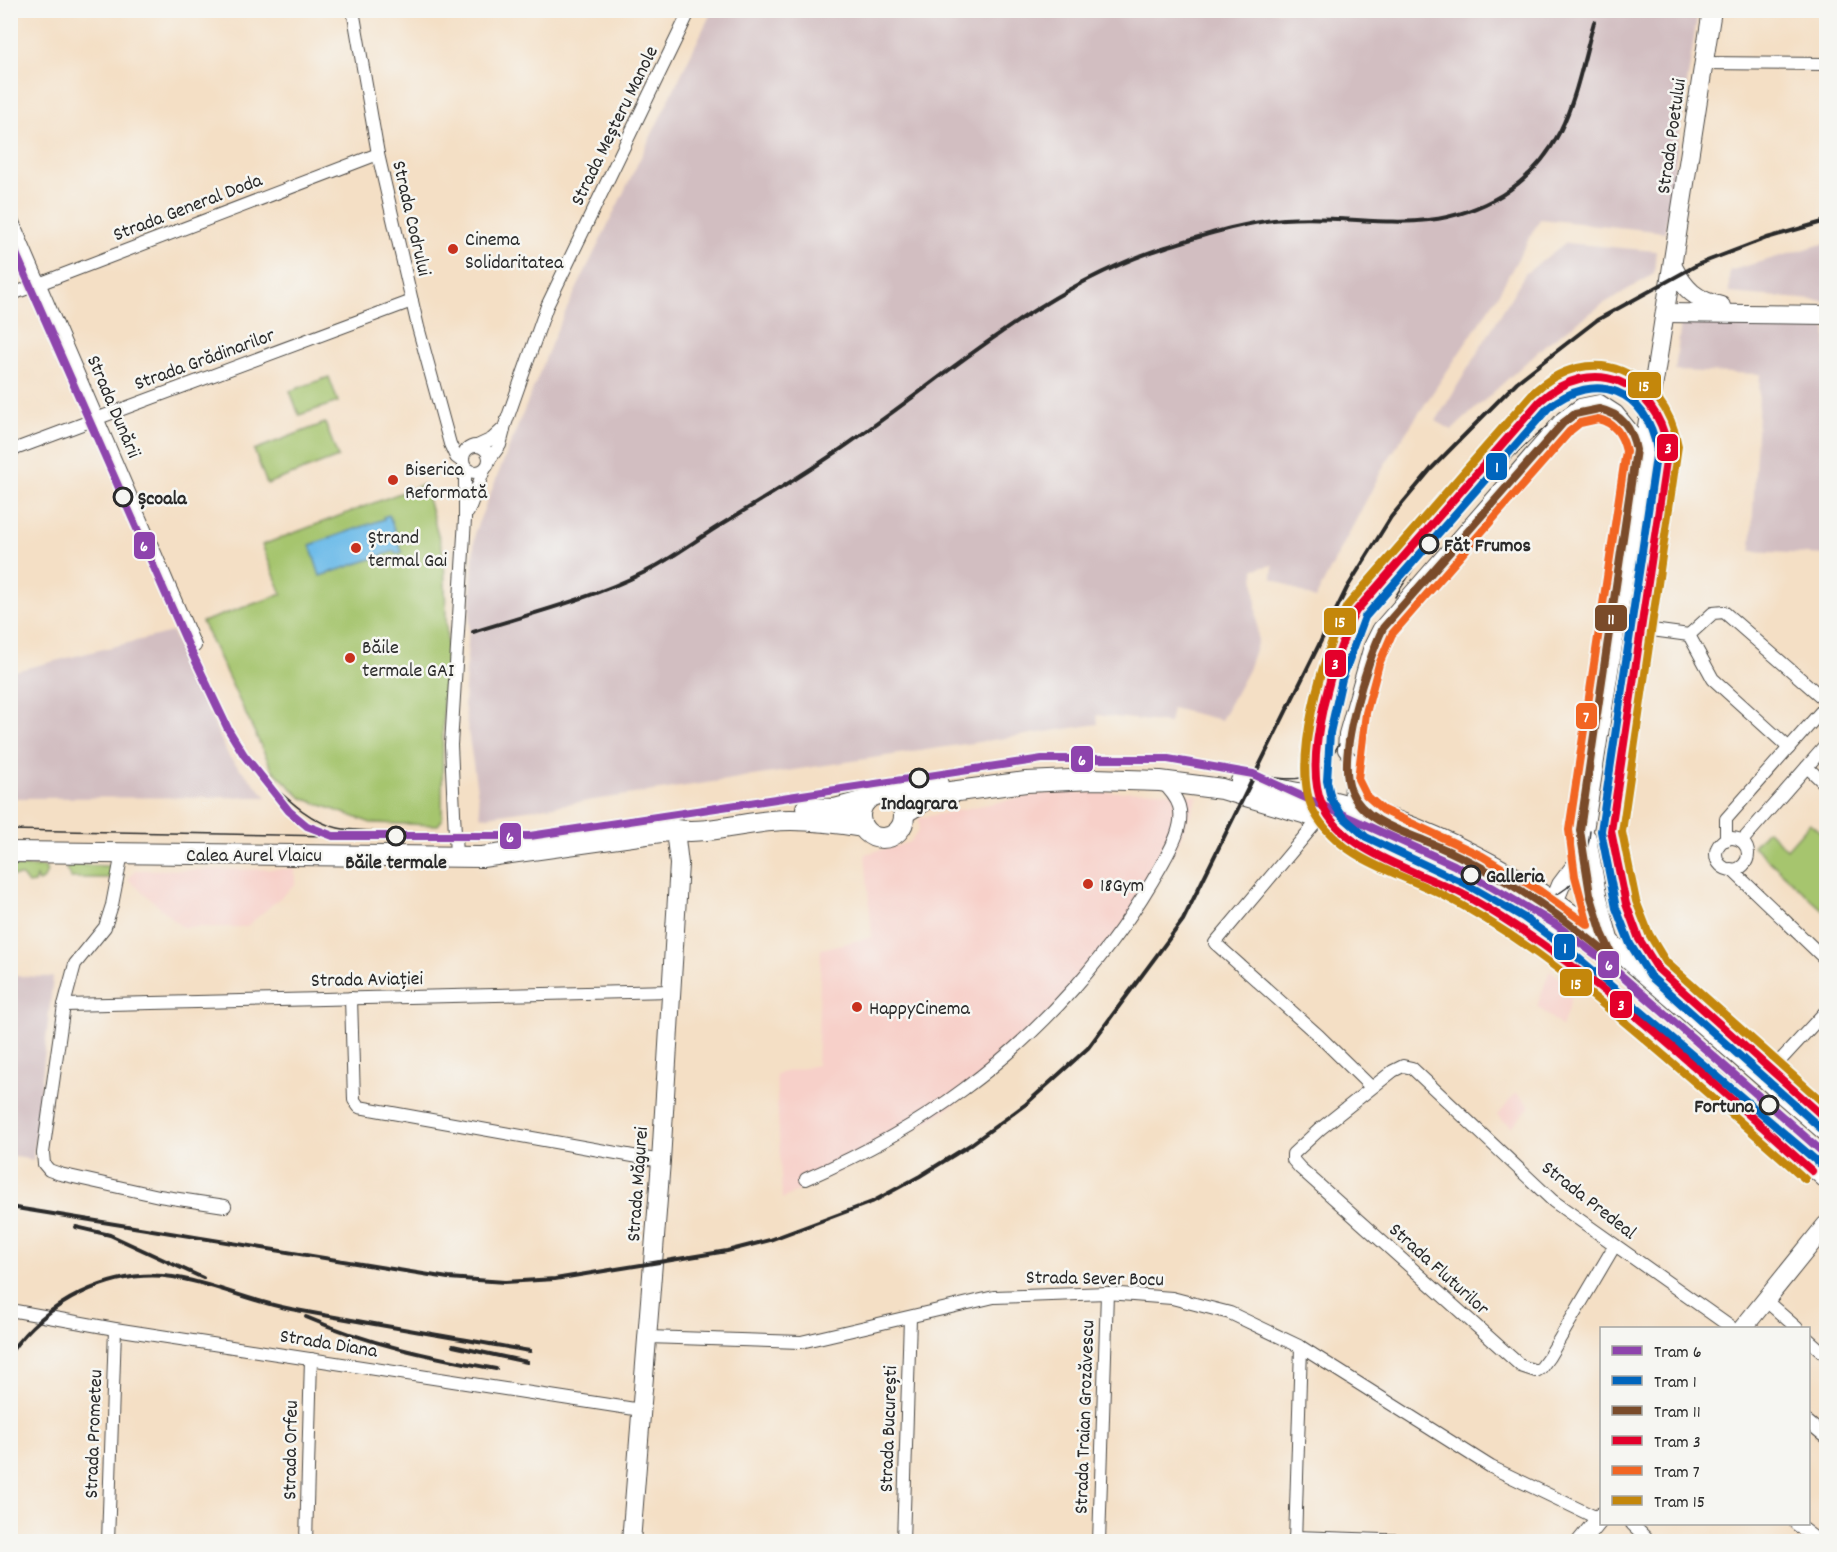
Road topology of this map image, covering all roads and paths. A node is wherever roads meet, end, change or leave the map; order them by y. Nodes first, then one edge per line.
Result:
1 (353, 10) edge
2 (690, 10) edge
3 (1712, 10) edge
4 (1703, 63) junction
5 (1827, 64) edge
6 (378, 154) junction
7 (10, 215) edge
8 (1673, 267) junction
9 (40, 283) junction
10 (10, 295) edge
11 (412, 301) junction
12 (1666, 313) junction
13 (1749, 313) junction
14 (1827, 315) edge
15 (99, 418) junction
16 (504, 428) junction
17 (448, 431) junction
18 (1643, 444) junction
19 (475, 446) junction
20 (10, 451) edge
21 (464, 464) junction
22 (487, 465) junction
23 (465, 519) junction
24 (1615, 625) junction
25 (1689, 635) junction
26 (195, 646) dead end
27 (1827, 701) edge
28 (1827, 706) edge
29 (1827, 745) edge
30 (1789, 748) junction
31 (1807, 767) junction
32 (1160, 781) junction
33 (1827, 785) edge
34 (1203, 786) junction
35 (892, 796) junction
36 (865, 801) junction
37 (1180, 807) junction
38 (1351, 807) junction
39 (904, 813) junction
40 (1320, 818) junction
41 (1585, 824) junction
42 (862, 827) junction
43 (675, 830) junction
44 (1726, 840) junction
45 (1742, 842) junction
46 (10, 852) edge
47 (122, 853) junction
48 (456, 857) junction
49 (1731, 869) junction
50 (1554, 902) junction
51 (1610, 943) junction
52 (1560, 950) junction
53 (1827, 960) edge
54 (671, 991) junction
55 (351, 998) junction
56 (64, 1005) junction
57 (1824, 1013) dead end
58 (1406, 1066) joint
59 (1766, 1077) junction
60 (1371, 1087) junction
61 (1827, 1131) edge
62 (661, 1161) junction
63 (1827, 1178) edge
64 (806, 1179) dead end
65 (225, 1206) dead end
66 (1827, 1225) edge
67 (1615, 1245) junction
68 (1107, 1293) junction
69 (1765, 1300) junction
70 (10, 1310) edge
71 (910, 1318) junction
72 (1729, 1327) edge
73 (1745, 1327) edge
74 (1795, 1327) edge
75 (115, 1329) junction
76 (647, 1337) junction
77 (1810, 1340) edge
78 (1301, 1347) junction
79 (1827, 1355) edge
80 (311, 1359) junction
81 (641, 1410) junction
82 (1810, 1423) edge
83 (1827, 1437) edge
84 (1600, 1517) edge
85 (1633, 1525) edge
86 (1797, 1525) edge
87 (1295, 1539) edge
88 (108, 1542) edge
89 (306, 1542) edge
90 (631, 1542) edge
91 (903, 1542) edge
92 (1099, 1542) edge
93 (1443, 1542) edge
94 (1581, 1542) edge
95 (1650, 1542) edge
96 (1820, 1542) edge

1 - 6 street, Strada Codrului
2 - 16 street, Strada Meșteru Manole
3 - 4 street, Strada Poetului
4 - 5 street
4 - 8 street, Strada Poetului
6 - 9 street, Strada General Doda
6 - 11 street, Strada Codrului
7 - 9 street, Strada Dunării
8 - 12 street, Strada Poetului
8 - 13 street
9 - 10 street, Strada General Doda
9 - 15 street, Strada Dunării
11 - 15 street, Strada Grădinarilor
11 - 17 street, Strada Codrului
12 - 13 street
12 - 18 street, Strada Poetului
13 - 14 street
15 - 20 street, Strada Grădinarilor
15 - 26 street, Strada Dunării
16 - 19 street
16 - 22 street, Strada Meșteru Manole
17 - 19 street
17 - 21 street, Strada Codrului
18 - 24 street, Strada Poetului
18 - 38 street
19 - 21 street
19 - 22 street
21 - 22 street
21 - 23 street
22 - 23 street, Strada Meșteru Manole
23 - 48 street
24 - 25 street
24 - 41 street, Strada Poetului
25 - 27 street
25 - 30 street
28 - 30 street
29 - 31 street
30 - 44 street
31 - 33 street
31 - 45 street
32 - 34 main road, Calea Aurel Vlaicu
32 - 37 street
32 - 39 main road, Calea Aurel Vlaicu
34 - 37 street
34 - 40 main road, Calea Aurel Vlaicu
35 - 36 main road, Calea Aurel Vlaicu
35 - 38 main road, Calea Aurel Vlaicu
35 - 39 main road
36 - 42 main road
36 - 43 main road, Calea Aurel Vlaicu
37 - 64 street
38 - 50 main road, Calea Aurel Vlaicu
39 - 42 main road, Calea Aurel Vlaicu
40 - 52 main road, Calea Aurel Vlaicu
40 - 60 street
41 - 50 street
41 - 51 street
42 - 43 main road, Calea Aurel Vlaicu
43 - 48 main road, Calea Aurel Vlaicu
43 - 54 street, Strada Măgurei
44 - 45 street
44 - 49 street
45 - 49 street
46 - 47 main road, Calea Aurel Vlaicu
47 - 48 main road, Calea Aurel Vlaicu
47 - 56 street
49 - 53 street
50 - 51 main road, Calea Aurel Vlaicu
50 - 52 street
51 - 59 main road, Calea Aurel Vlaicu
52 - 63 main road, Calea Aurel Vlaicu
54 - 55 street, Strada Aviației
54 - 62 street, Strada Măgurei
55 - 56 street, Strada Aviației
55 - 62 street
56 - 65 street
57 - 59 street
58 - 60 street, Strada Fluturilor
58 - 67 street, Strada Predeal
59 - 61 main road, Calea Aurel Vlaicu
60 - 67 street, Strada Fluturilor
62 - 76 street, Strada Măgurei
66 - 69 street
67 - 72 street, Strada Predeal
68 - 71 street, Strada Sever Bocu
68 - 78 street, Strada Sever Bocu
68 - 92 street, Strada Traian Grozăvescu
69 - 73 street
69 - 74 street
70 - 75 street, Strada Diana
71 - 76 street, Strada Sever Bocu
71 - 91 street, Strada București
75 - 80 street, Strada Diana
75 - 88 street, Strada Prometeu
76 - 81 street, Strada Măgurei
77 - 79 street
78 - 84 street, Strada Sever Bocu
78 - 87 street
80 - 81 street, Strada Diana
80 - 89 street, Strada Orfeu
81 - 90 street, Strada Măgurei
82 - 83 street
84 - 94 street
85 - 95 street
86 - 96 street
87 - 93 street

